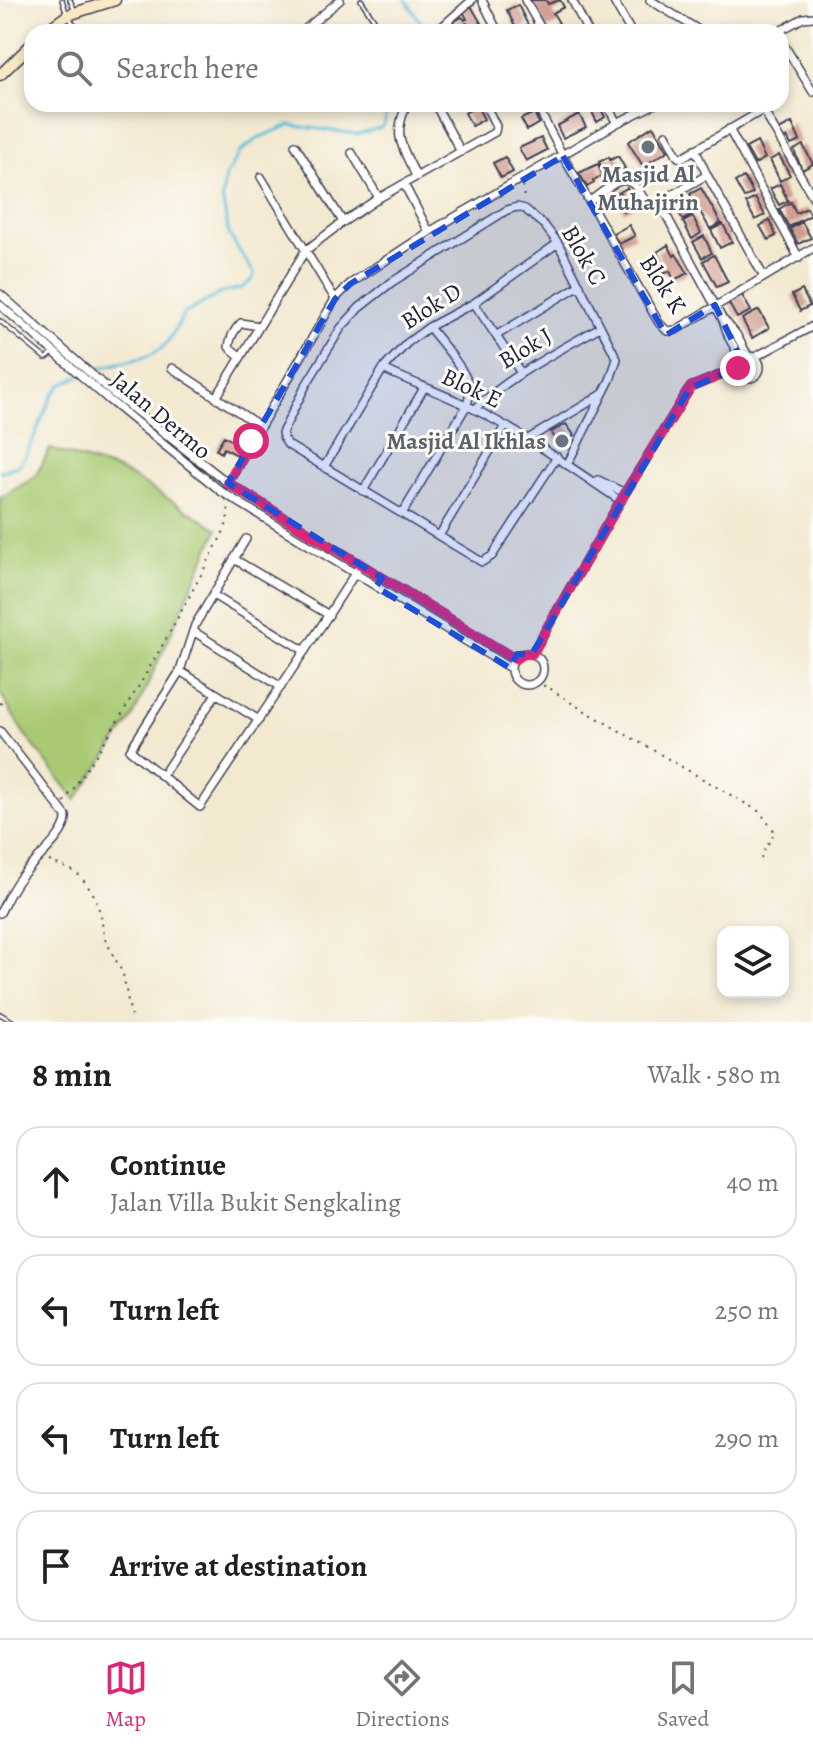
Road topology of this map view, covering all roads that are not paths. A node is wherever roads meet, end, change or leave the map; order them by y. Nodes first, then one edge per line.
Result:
1 (62, 0) edge
2 (70, 0) edge
3 (115, 0) edge
4 (340, 0) edge
5 (361, 0) edge
6 (472, 0) edge
7 (482, 0) edge
8 (525, 0) edge
9 (572, 0) edge
10 (613, 0) edge
11 (650, 0) edge
12 (72, 14) junction
13 (677, 17) junction
14 (813, 17) edge
15 (56, 24) edge
16 (76, 24) edge
17 (312, 24) edge
18 (377, 24) edge
19 (450, 24) edge
20 (494, 24) edge
21 (538, 24) edge
22 (584, 24) edge
23 (626, 24) edge
24 (681, 24) edge
25 (689, 24) edge
26 (789, 26) edge
27 (24, 52) edge
28 (789, 53) edge
29 (0, 75) edge
30 (813, 92) edge
31 (404, 112) edge
32 (439, 112) edge
33 (489, 112) edge
34 (540, 112) edge
35 (611, 112) edge
36 (639, 112) edge
37 (759, 112) edge
38 (764, 112) edge
39 (617, 123) junction
40 (729, 129) junction
41 (666, 134) dead end
42 (295, 145) dead end
43 (695, 149) junction
44 (461, 152) junction
45 (352, 153) dead end
46 (563, 156) junction
47 (707, 175) junction
48 (416, 176) junction
49 (261, 177) dead end
50 (404, 184) junction
51 (813, 197) edge
52 (379, 198) junction
53 (590, 201) junction
54 (659, 202) junction
55 (343, 222) junction
56 (429, 232) junction
57 (558, 243) junction
58 (813, 248) edge
59 (305, 251) junction
60 (799, 258) junction
61 (764, 277) junction
62 (580, 285) junction
63 (0, 294) edge
64 (335, 299) junction
65 (474, 303) junction
66 (0, 305) edge
67 (715, 305) junction
68 (0, 321) edge
69 (259, 326) junction
70 (813, 326) edge
71 (429, 327) junction
72 (600, 327) junction
73 (497, 335) junction
74 (58, 352) junction
75 (241, 357) junction
76 (745, 360) junction
77 (172, 368) dead end
78 (383, 369) junction
79 (521, 373) junction
80 (424, 388) junction
81 (604, 393) junction
82 (112, 397) junction
83 (216, 398) junction
84 (471, 407) junction
85 (260, 426) junction
86 (505, 426) junction
87 (528, 439) junction
88 (557, 457) junction
89 (567, 465) junction
90 (324, 467) junction
91 (228, 483) junction
92 (363, 491) junction
93 (226, 494) junction
94 (623, 497) junction
95 (402, 514) junction
96 (439, 536) junction
97 (246, 539) dead end
98 (234, 559) junction
99 (360, 565) junction
100 (355, 573) junction
101 (382, 578) junction
102 (376, 587) junction
103 (213, 595) junction
104 (329, 615) junction
105 (193, 631) junction
106 (305, 651) junction
107 (532, 654) junction
108 (515, 659) junction
109 (510, 668) junction
110 (180, 671) junction
111 (281, 687) junction
112 (216, 694) junction
113 (259, 720) junction
114 (0, 731) edge
115 (162, 776) junction
116 (0, 913) edge
117 (0, 1014) edge
118 (14, 1022) edge

1 - 12 lane
2 - 12 lane
3 - 12 street
4 - 17 street
5 - 18 lane
6 - 19 street
7 - 20 street
8 - 21 street
9 - 22 street
10 - 23 street
11 - 13 street
12 - 15 street
12 - 16 lane
13 - 24 street
13 - 25 street
14 - 26 street
27 - 29 street
28 - 30 street
31 - 48 street
32 - 44 street
33 - 44 street
34 - 46 street, Blok K
35 - 39 street
36 - 39 street
37 - 40 street
38 - 51 street
39 - 46 street
40 - 43 street
40 - 60 street
41 - 43 street
42 - 55 street
43 - 47 street
44 - 48 street
45 - 52 street
46 - 53 street, Blok K
46 - 56 street
47 - 54 street
47 - 61 street
48 - 50 street
49 - 59 street
50 - 52 street
50 - 56 street
52 - 55 street
53 - 54 street
53 - 67 street, Blok K
54 - 67 street
55 - 59 street
56 - 64 street
57 - 62 street, Blok C
57 - 65 street, Blok D
57 - 90 street, Blok C
58 - 60 street, Blok K
59 - 64 street
59 - 69 street
60 - 61 street, Blok K
61 - 67 street, Blok K
62 - 72 street, Blok C
62 - 73 street
63 - 74 street
64 - 85 street
65 - 71 street, Blok D
65 - 73 street
66 - 74 street
67 - 76 street
68 - 74 lane
69 - 75 street
69 - 75 street
70 - 76 street
71 - 78 street, Blok D
71 - 84 street
72 - 79 street, Blok J
72 - 81 street, Blok C
73 - 79 street
74 - 82 street, Jalan Dermo
75 - 83 street
76 - 94 street
77 - 83 street
78 - 80 street, Blok E
78 - 90 street, Blok D
79 - 84 street, Blok J
80 - 84 street, Blok E
80 - 92 street
81 - 87 street
81 - 89 street, Blok C
82 - 91 street
82 - 93 street, Jalan Dermo
83 - 85 street
84 - 86 street, Blok E
84 - 95 street, Blok J
85 - 91 street
86 - 87 street, Blok E
86 - 96 street
87 - 88 street, Blok E
88 - 89 street, Blok E
88 - 96 street
89 - 94 street, Blok E
90 - 92 street
91 - 93 street
91 - 99 street
92 - 95 street
93 - 100 street, Jalan Dermo
94 - 107 street
95 - 96 street
97 - 98 street
98 - 103 street
98 - 104 street
99 - 100 street
99 - 101 street
100 - 102 street, Jalan Dermo
100 - 104 street
101 - 102 street
101 - 108 street
102 - 109 street, Jalan Dermo
103 - 105 street
103 - 106 street
104 - 106 street
105 - 110 street
105 - 111 street
106 - 111 street
107 - 108 street
107 - 109 street, Jalan Dermo
108 - 109 street
110 - 112 street
110 - 115 street
111 - 113 street
112 - 113 street
112 - 115 street
113 - 115 street
114 - 116 street
117 - 118 lane

